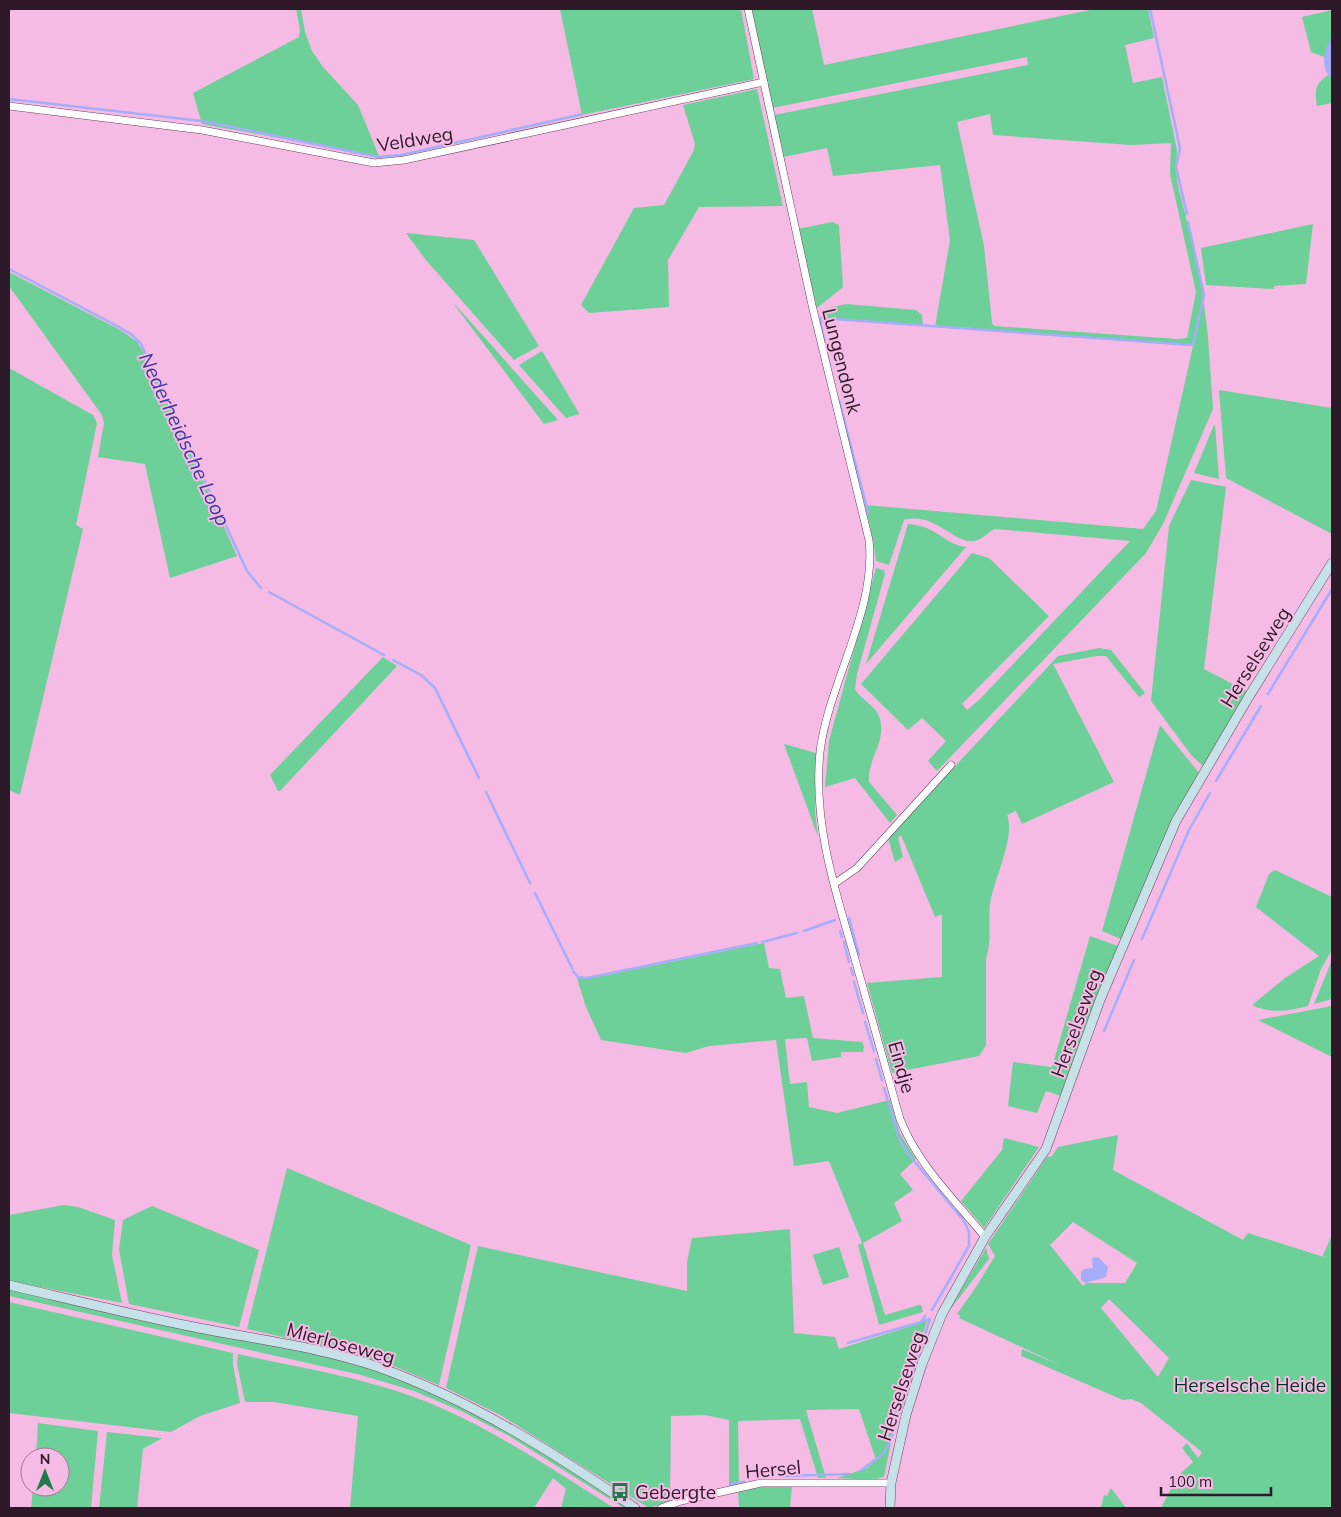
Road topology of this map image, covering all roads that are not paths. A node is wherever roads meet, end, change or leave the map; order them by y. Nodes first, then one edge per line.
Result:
1 (748, 9) edge
2 (764, 82) junction
3 (9, 106) edge
4 (1332, 563) edge
5 (828, 718) joint
6 (951, 765) dead end
7 (834, 884) junction
8 (985, 1237) junction
9 (9, 1285) edge
10 (891, 1483) junction
11 (635, 1508) edge
12 (661, 1508) edge
13 (890, 1508) edge

1 - 2 street, Lungendonk
2 - 3 street, Veldweg
2 - 5 street, Lungendonk
4 - 8 street, Herselseweg
5 - 7 street, Eindje
6 - 7 street
7 - 8 street, Eindje
8 - 10 street, Herselseweg
9 - 11 street, Mierloseweg
10 - 12 street, Hersel
10 - 13 street, Herselseweg

